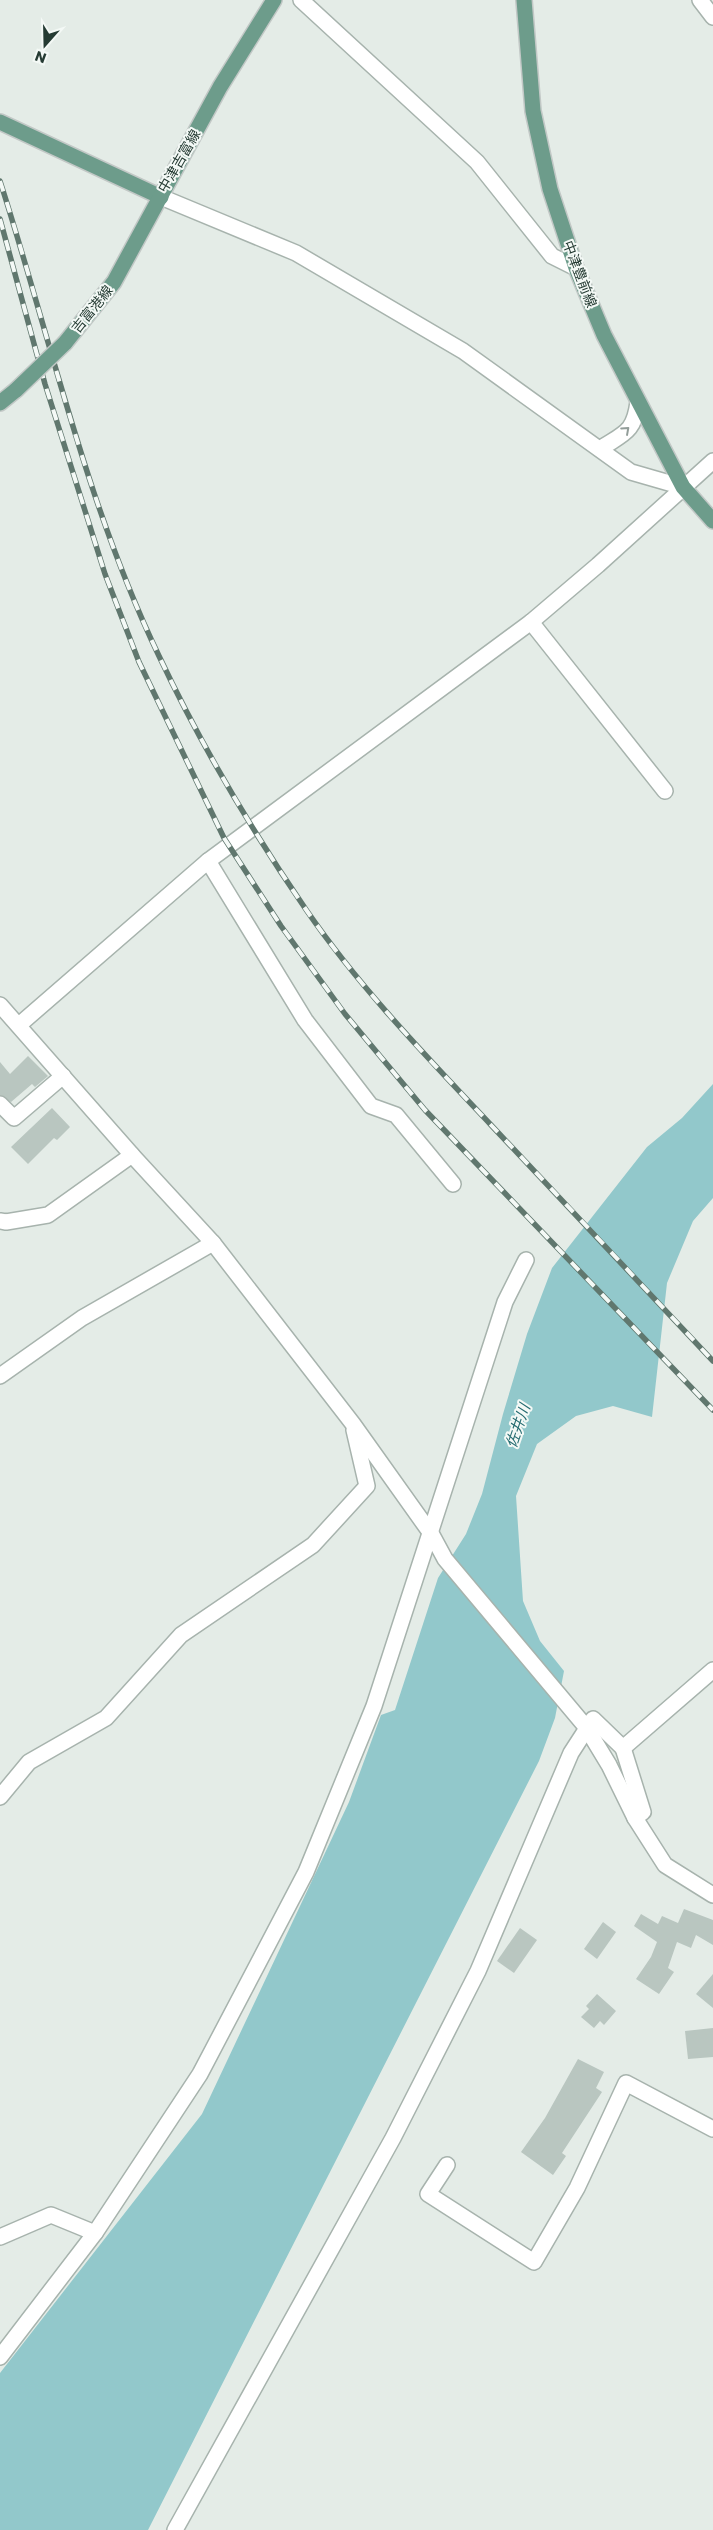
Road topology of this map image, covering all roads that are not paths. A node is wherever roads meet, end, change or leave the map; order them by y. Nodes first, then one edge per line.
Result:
1 (274, 0) edge
2 (301, 0) edge
3 (524, 0) edge
4 (700, 0) edge
5 (713, 17) edge
6 (0, 122) edge
7 (161, 197) junction
8 (576, 268) junction
9 (638, 402) junction
10 (0, 403) edge
11 (600, 449) junction
12 (713, 461) edge
13 (683, 487) junction
14 (713, 521) edge
15 (532, 622) junction
16 (665, 791) dead end
17 (208, 861) junction
18 (0, 1005) edge
19 (19, 1025) junction
20 (63, 1076) junction
21 (0, 1104) edge
22 (132, 1155) junction
23 (453, 1184) dead end
24 (0, 1221) edge
25 (213, 1243) junction
26 (526, 1260) dead end
27 (0, 1376) edge
28 (353, 1424) junction
29 (432, 1535) junction
30 (713, 1670) edge
31 (586, 1728) junction
32 (623, 1748) junction
33 (0, 1797) edge
34 (635, 1818) junction
35 (713, 1896) edge
36 (713, 2129) edge
37 (447, 2165) dead end
38 (95, 2233) junction
39 (0, 2237) edge
40 (0, 2356) edge
41 (175, 2530) edge

1 - 7 main road, 中津吉富線
2 - 8 street
3 - 8 main road, 中津豊前線
4 - 5 street
6 - 7 main road, 中津吉富線
7 - 10 main road, 吉富港線, bridge
7 - 11 street
8 - 9 main road, 中津豊前線
11 -> 9 street
9 - 13 main road, 中津豊前線
11 - 13 street
12 - 13 street
13 - 14 main road, 中津豊前線
13 - 15 street
15 - 16 street
15 - 17 street
17 - 19 street
17 - 23 street
18 - 19 street
19 - 20 street
20 - 21 street
20 - 22 street
22 - 24 street
22 - 25 street
25 - 27 street
25 - 28 street
26 - 29 street
28 - 29 street
28 - 33 street
29 - 31 street
29 - 38 street
30 - 32 street
31 - 32 street
31 - 34 street
31 - 41 street
32 - 34 street
34 - 35 street
36 - 37 street
38 - 39 street
38 - 40 street

